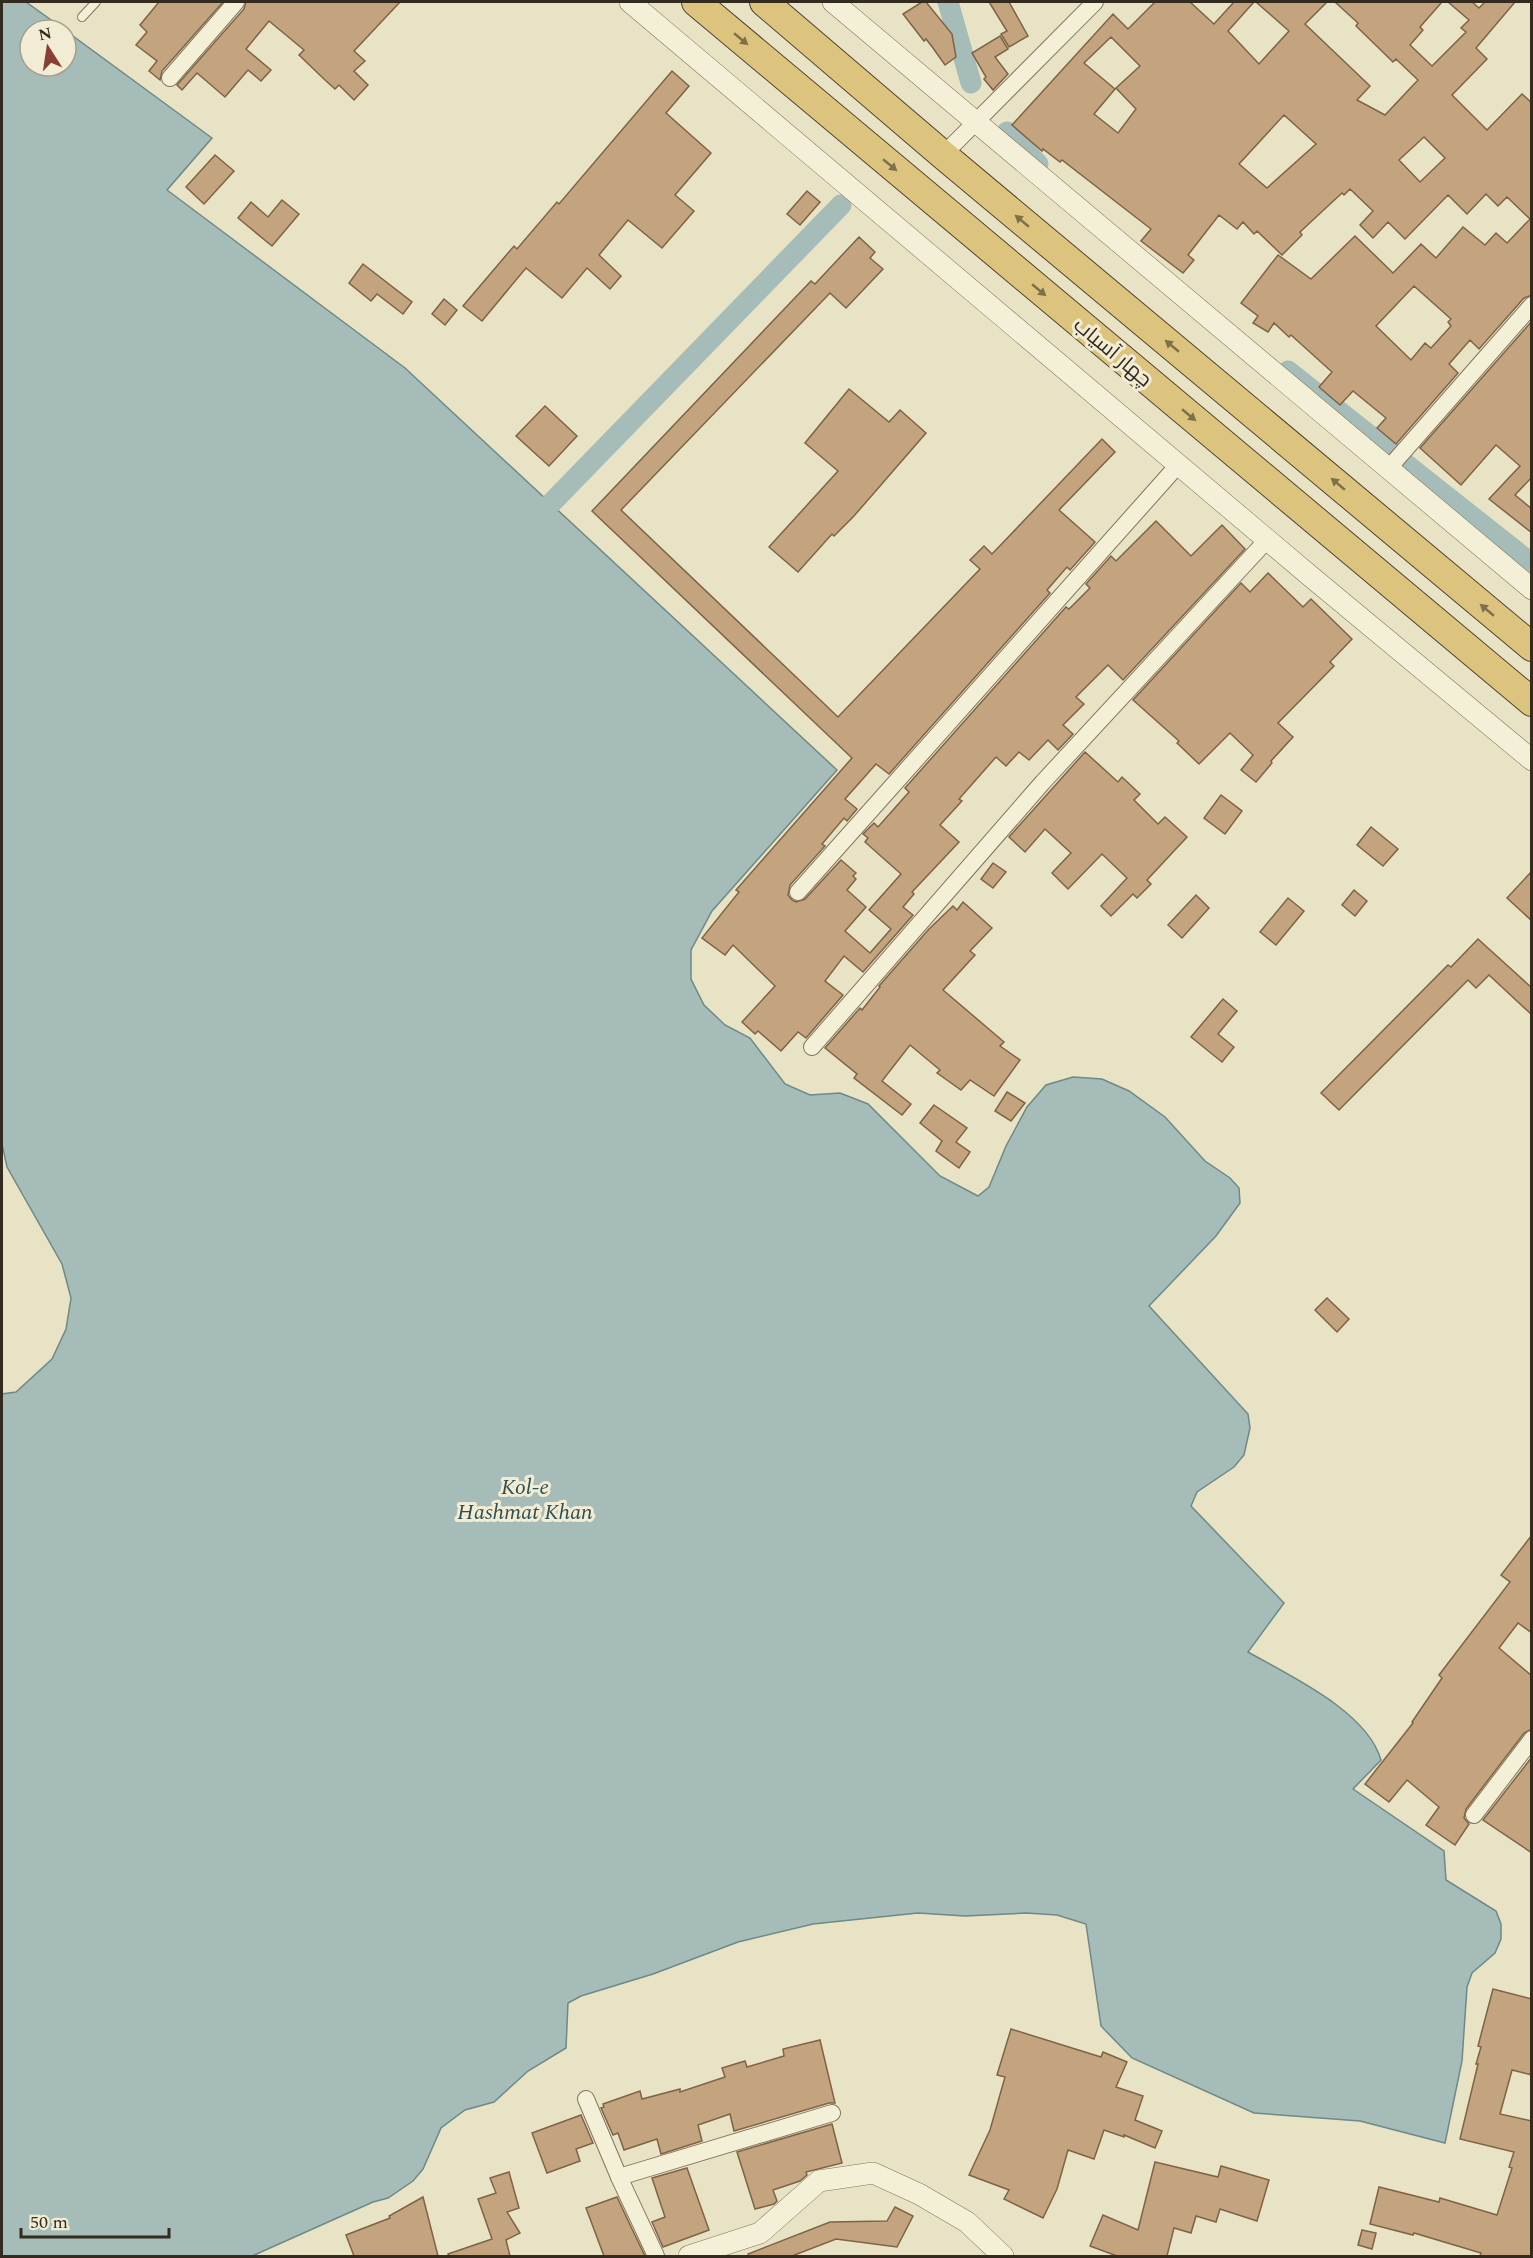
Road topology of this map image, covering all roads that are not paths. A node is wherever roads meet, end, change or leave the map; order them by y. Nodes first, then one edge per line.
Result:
1 (96, 2) edge
2 (236, 2) edge
3 (630, 2) edge
4 (696, 2) edge
5 (764, 2) edge
6 (833, 2) edge
7 (1095, 2) edge
8 (82, 17) dead end
9 (170, 78) dead end
10 (975, 122) junction
11 (943, 155) junction
12 (1532, 306) edge
13 (1395, 461) junction
14 (1178, 465) junction
15 (1267, 540) junction
16 (1532, 589) edge
17 (1532, 648) edge
18 (1532, 702) edge
19 (1532, 760) edge
20 (798, 892) dead end
21 (812, 1047) dead end
22 (1532, 1739) edge
23 (1474, 1815) dead end
24 (586, 2099) dead end
25 (832, 2113) dead end
26 (619, 2177) junction
27 (656, 2256) edge
28 (689, 2256) edge
29 (1003, 2256) edge

1 - 8 lane
2 - 9 street
3 - 14 street
4 -> 18 highway, چهار آسیاب
5 - 11 highway, چهار آسیاب
6 - 10 street
7 - 10 street
10 - 11 street
10 - 13 street
17 -> 11 highway, چهار آسیاب
12 - 13 street
13 - 16 street
14 - 15 street
14 - 20 street
15 - 19 street
15 - 21 street
22 - 23 street
24 - 26 street
25 - 26 street
26 - 27 street
28 - 29 street

